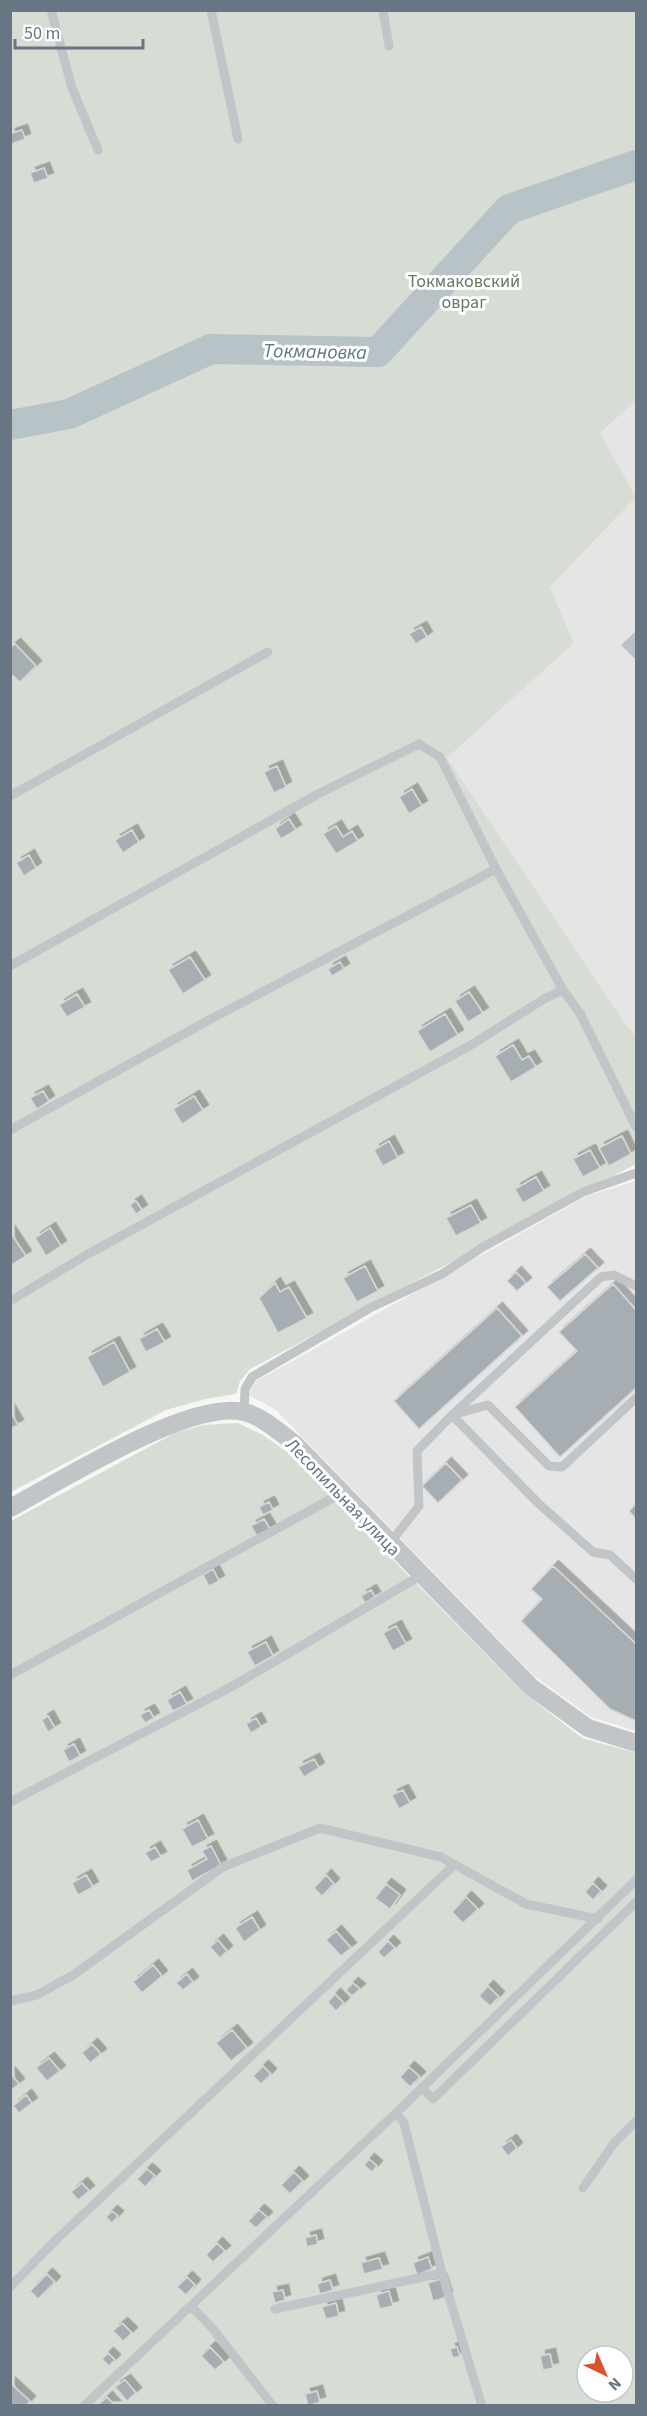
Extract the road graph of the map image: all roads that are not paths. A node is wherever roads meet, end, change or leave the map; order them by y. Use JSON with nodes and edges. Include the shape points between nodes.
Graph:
{"nodes":[{"id":1,"x":51,"y":10,"type":"edge"},
{"id":2,"x":211,"y":10,"type":"edge"},
{"id":3,"x":383,"y":10,"type":"edge"},
{"id":4,"x":389,"y":46,"type":"dead end"},
{"id":5,"x":238,"y":139,"type":"dead end"},
{"id":6,"x":98,"y":150,"type":"dead end"},
{"id":7,"x":268,"y":652,"type":"dead end"},
{"id":8,"x":10,"y":796,"type":"edge"},
{"id":9,"x":496,"y":869,"type":"junction"},
{"id":10,"x":10,"y":966,"type":"edge"},
{"id":11,"x":562,"y":990,"type":"junction"},
{"id":12,"x":636,"y":1127,"type":"edge"},
{"id":13,"x":10,"y":1130,"type":"edge"},
{"id":14,"x":636,"y":1173,"type":"edge"},
{"id":15,"x":636,"y":1286,"type":"edge"},
{"id":16,"x":10,"y":1301,"type":"edge"},
{"id":17,"x":636,"y":1398,"type":"edge"},
{"id":18,"x":244,"y":1412,"type":"junction"},
{"id":19,"x":452,"y":1415,"type":"junction"},
{"id":20,"x":342,"y":1493,"type":"junction"},
{"id":21,"x":10,"y":1508,"type":"edge"},
{"id":22,"x":389,"y":1544,"type":"junction"},
{"id":23,"x":420,"y":1576,"type":"junction"},
{"id":24,"x":636,"y":1579,"type":"edge"},
{"id":25,"x":10,"y":1675,"type":"edge"},
{"id":26,"x":636,"y":1743,"type":"edge"},
{"id":27,"x":10,"y":1802,"type":"edge"},
{"id":28,"x":454,"y":1865,"type":"junction"},
{"id":29,"x":636,"y":1880,"type":"edge"},
{"id":30,"x":636,"y":1902,"type":"edge"},
{"id":31,"x":598,"y":1919,"type":"junction"},
{"id":32,"x":10,"y":2001,"type":"edge"},
{"id":33,"x":422,"y":2088,"type":"junction"},
{"id":34,"x":396,"y":2113,"type":"junction"},
{"id":35,"x":636,"y":2121,"type":"edge"},
{"id":36,"x":583,"y":2188,"type":"dead end"},
{"id":37,"x":442,"y":2272,"type":"junction"},
{"id":38,"x":10,"y":2287,"type":"edge"},
{"id":39,"x":191,"y":2306,"type":"junction"},
{"id":40,"x":275,"y":2309,"type":"dead end"},
{"id":41,"x":84,"y":2406,"type":"edge"},
{"id":42,"x":273,"y":2406,"type":"edge"},
{"id":43,"x":482,"y":2406,"type":"edge"}],
"edges":[{"from":1,"to":6,"type":"lane","via":[[72,88]]},
{"from":2,"to":5,"type":"lane"},
{"from":3,"to":4,"type":"lane"},
{"from":7,"to":8,"type":"lane"},
{"from":9,"to":10,"type":"lane","via":[[440,757],[420,744],[318,794]]},
{"from":9,"to":11,"type":"lane"},
{"from":9,"to":13,"type":"lane"},
{"from":11,"to":12,"type":"lane","via":[[581,1015]]},
{"from":11,"to":16,"type":"lane","via":[[471,1045],[88,1254]]},
{"from":14,"to":18,"type":"lane","via":[[584,1192],[252,1377],[245,1389]]},
{"from":15,"to":19,"type":"lane","via":[[614,1275],[601,1277]]},
{"from":17,"to":19,"type":"lane","via":[[562,1467],[549,1466],[488,1405]]},
{"from":18,"to":20,"type":"street","name":"Лесопильная улица","via":[[294,1443]]},
{"from":18,"to":21,"type":"street","name":"Лесопильная улица","via":[[205,1412],[170,1424]]},
{"from":19,"to":22,"type":"lane","via":[[417,1451],[419,1506]]},
{"from":19,"to":24,"type":"lane","via":[[538,1503],[593,1552],[610,1555]]},
{"from":20,"to":22,"type":"street","name":"Лесопильная улица"},
{"from":20,"to":25,"type":"lane"},
{"from":22,"to":23,"type":"street","name":"Лесопильная улица"},
{"from":23,"to":26,"type":"street","name":"Лесопильная улица","via":[[531,1687],[588,1728]]},
{"from":23,"to":27,"type":"lane","via":[[231,1687]]},
{"from":28,"to":31,"type":"lane","via":[[526,1904]]},
{"from":28,"to":32,"type":"lane","via":[[441,1857],[320,1828],[223,1867],[74,1975],[37,1995]]},
{"from":28,"to":38,"type":"lane"},
{"from":29,"to":31,"type":"lane"},
{"from":30,"to":33,"type":"lane","via":[[433,2099]]},
{"from":31,"to":33,"type":"lane"},
{"from":33,"to":34,"type":"lane"},
{"from":34,"to":37,"type":"lane","via":[[404,2123]]},
{"from":34,"to":39,"type":"lane"},
{"from":35,"to":36,"type":"lane","via":[[614,2143]]},
{"from":37,"to":40,"type":"lane"},
{"from":37,"to":43,"type":"lane"},
{"from":39,"to":41,"type":"lane"},
{"from":39,"to":42,"type":"lane"}]}
